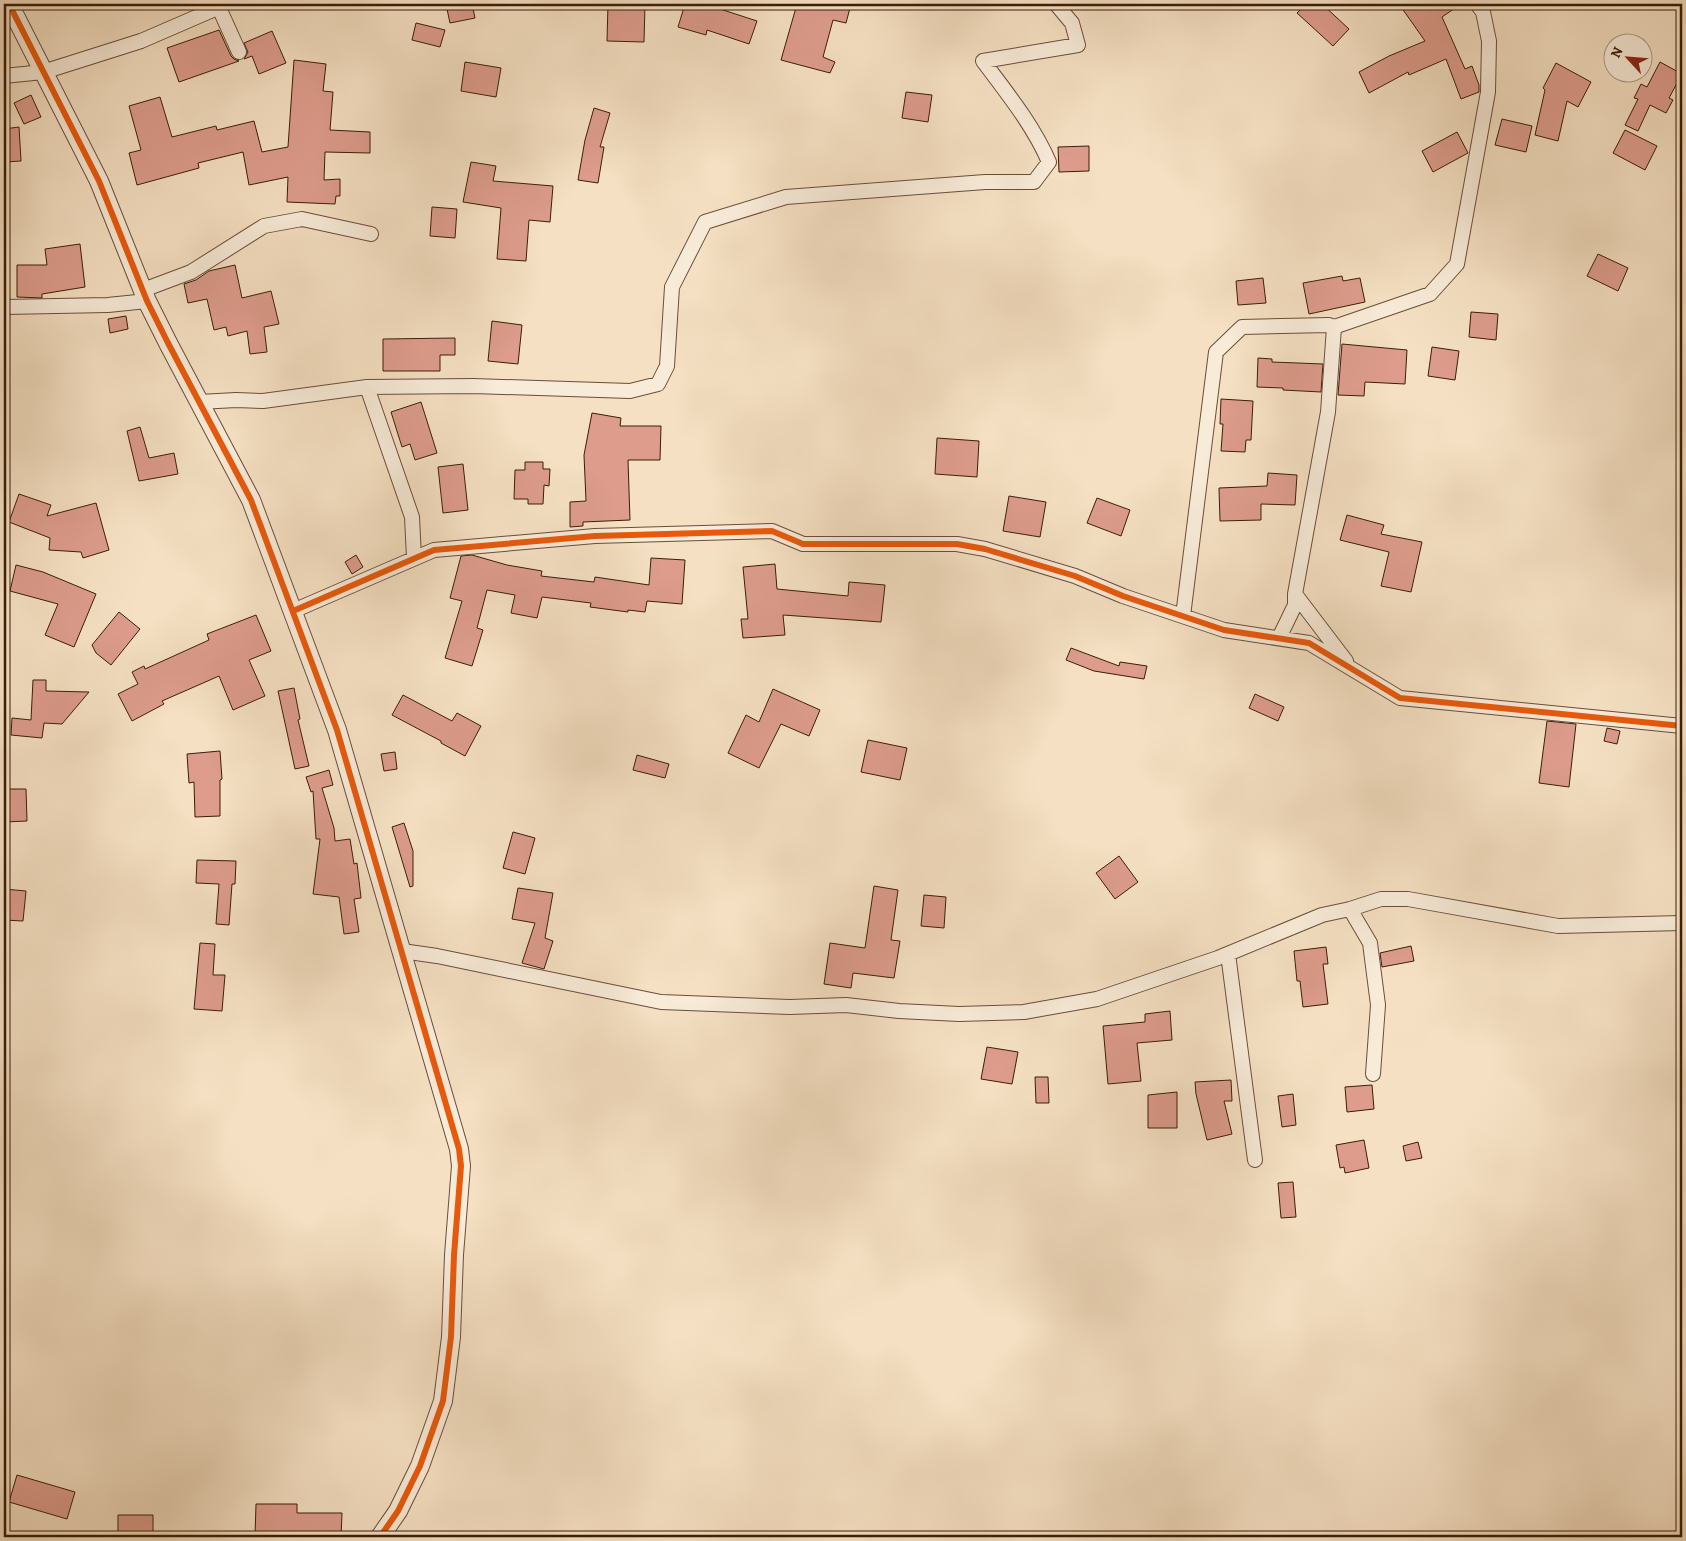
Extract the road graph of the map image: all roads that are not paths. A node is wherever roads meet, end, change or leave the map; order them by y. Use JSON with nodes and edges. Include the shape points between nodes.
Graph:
{"nodes":[{"id":1,"x":9,"y":4,"type":"edge"},
{"id":2,"x":1056,"y":4,"type":"edge"},
{"id":3,"x":1477,"y":4,"type":"edge"},
{"id":4,"x":239,"y":52,"type":"dead end"},
{"id":5,"x":43,"y":72,"type":"junction"},
{"id":6,"x":4,"y":76,"type":"edge"},
{"id":7,"x":371,"y":234,"type":"dead end"},
{"id":8,"x":145,"y":295,"type":"junction"},
{"id":9,"x":4,"y":307,"type":"edge"},
{"id":10,"x":1334,"y":327,"type":"junction"},
{"id":11,"x":368,"y":387,"type":"junction"},
{"id":12,"x":199,"y":402,"type":"junction"},
{"id":13,"x":414,"y":558,"type":"junction"},
{"id":14,"x":1295,"y":594,"type":"junction"},
{"id":15,"x":293,"y":611,"type":"junction"},
{"id":16,"x":1183,"y":616,"type":"junction"},
{"id":17,"x":1279,"y":638,"type":"junction"},
{"id":18,"x":1351,"y":668,"type":"junction"},
{"id":19,"x":1682,"y":726,"type":"edge"},
{"id":20,"x":1350,"y":909,"type":"junction"},
{"id":21,"x":1682,"y":923,"type":"edge"},
{"id":22,"x":402,"y":951,"type":"junction"},
{"id":23,"x":1228,"y":954,"type":"junction"},
{"id":24,"x":1373,"y":1074,"type":"dead end"},
{"id":25,"x":1255,"y":1160,"type":"dead end"},
{"id":26,"x":380,"y":1537,"type":"edge"}],
"edges":[{"from":1,"to":5,"type":"street"},
{"from":2,"to":11,"type":"street","via":[[1072,23],[1078,45],[982,61],[1043,148],[1049,162],[1034,182],[985,182],[786,197],[705,222],[672,287],[667,366],[658,384],[630,391],[473,386]]},
{"from":3,"to":10,"type":"street","via":[[1484,12],[1489,41],[1488,92],[1457,264],[1430,294]]},
{"from":4,"to":5,"type":"street","via":[[220,10],[215,9],[141,41]]},
{"from":5,"to":6,"type":"street"},
{"from":5,"to":8,"type":"street","via":[[99,181]]},
{"from":7,"to":8,"type":"street","via":[[302,219],[264,226],[191,272]]},
{"from":8,"to":9,"type":"street","via":[[108,305]]},
{"from":8,"to":12,"type":"street"},
{"from":10,"to":14,"type":"street","via":[[1328,412]]},
{"from":10,"to":16,"type":"street","via":[[1242,327],[1216,352]]},
{"from":11,"to":12,"type":"street","via":[[263,401]]},
{"from":11,"to":13,"type":"street","via":[[412,517]]},
{"from":12,"to":15,"type":"street","via":[[251,500]]},
{"from":13,"to":15,"type":"street"},
{"from":13,"to":16,"type":"street","via":[[434,550],[615,535],[772,532],[803,544],[957,544],[985,548],[1075,576]]},
{"from":14,"to":17,"type":"street","via":[[1296,605]]},
{"from":14,"to":18,"type":"street"},
{"from":15,"to":22,"type":"street","via":[[337,730]]},
{"from":16,"to":17,"type":"street","via":[[1224,630]]},
{"from":17,"to":18,"type":"street","via":[[1309,643]]},
{"from":18,"to":19,"type":"street","via":[[1400,698]]},
{"from":20,"to":21,"type":"street","via":[[1381,899],[1408,899],[1558,926]]},
{"from":20,"to":23,"type":"street","via":[[1322,915]]},
{"from":20,"to":24,"type":"street","via":[[1370,943],[1378,1005]]},
{"from":22,"to":23,"type":"street","via":[[661,1002],[790,1007],[846,1005],[959,1014],[1024,1012],[1097,999]]},
{"from":22,"to":26,"type":"street","via":[[459,1149],[461,1166],[452,1337],[443,1401],[420,1466],[398,1511]]},
{"from":23,"to":25,"type":"street"}]}
